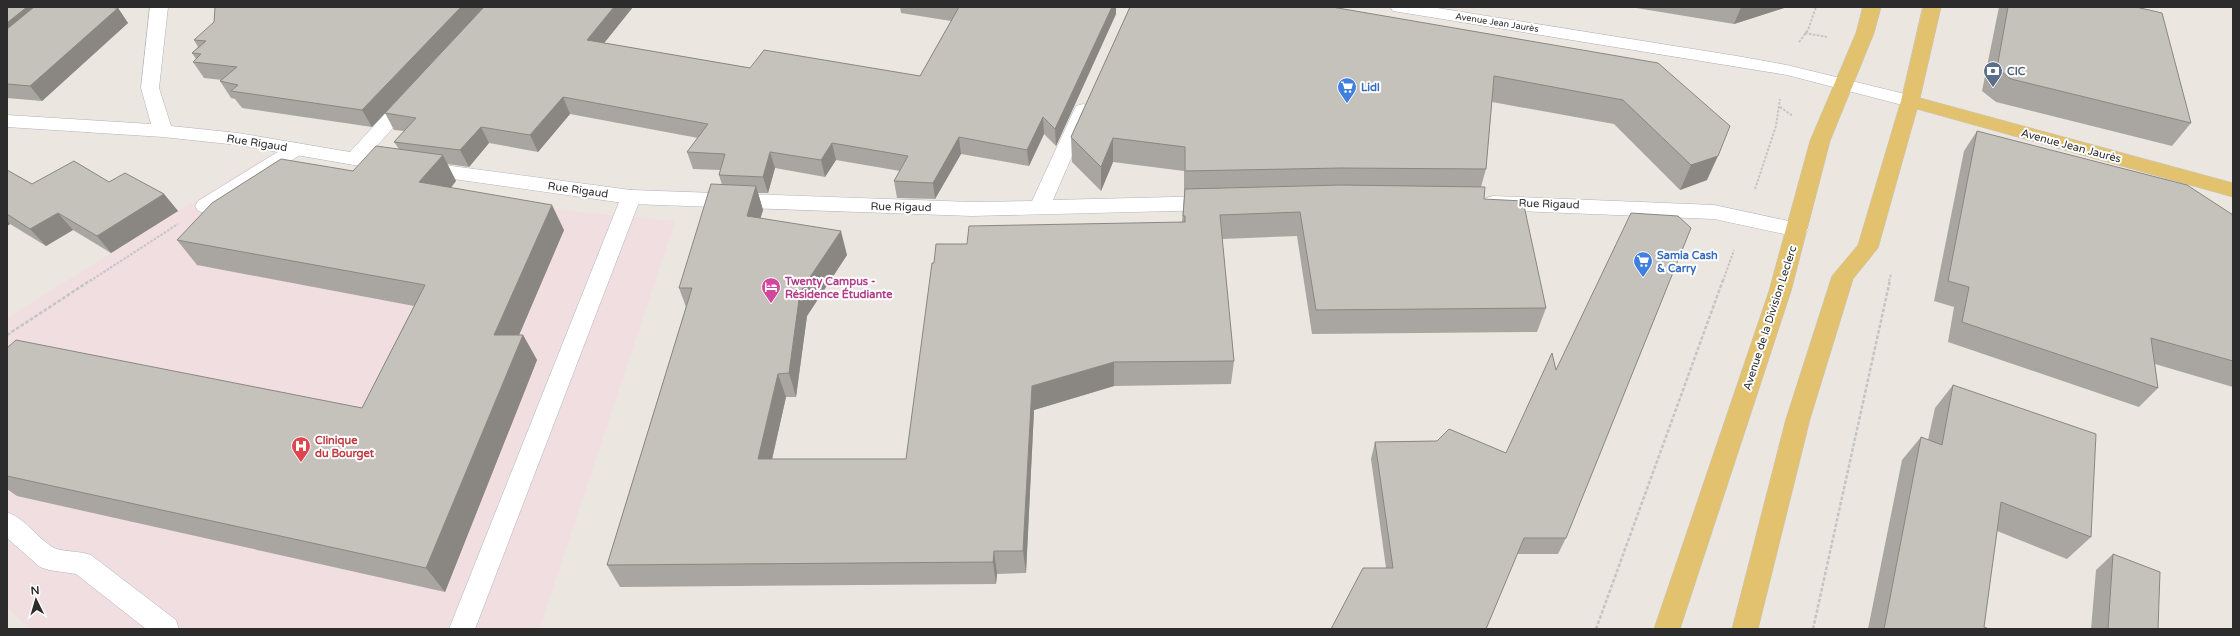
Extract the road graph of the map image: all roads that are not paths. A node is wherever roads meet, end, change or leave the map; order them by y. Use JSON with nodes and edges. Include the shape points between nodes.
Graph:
{"nodes":[{"id":1,"x":159,"y":7,"type":"edge"},
{"id":2,"x":1398,"y":7,"type":"edge"},
{"id":3,"x":1872,"y":7,"type":"edge"},
{"id":4,"x":1932,"y":7,"type":"edge"},
{"id":5,"x":1843,"y":84,"type":"junction"},
{"id":6,"x":422,"y":86,"type":"edge"},
{"id":7,"x":1092,"y":92,"type":"edge"},
{"id":8,"x":1910,"y":101,"type":"junction"},
{"id":9,"x":7,"y":121,"type":"edge"},
{"id":10,"x":163,"y":131,"type":"junction"},
{"id":11,"x":296,"y":149,"type":"junction"},
{"id":12,"x":354,"y":159,"type":"junction"},
{"id":13,"x":2233,"y":190,"type":"edge"},
{"id":14,"x":631,"y":197,"type":"junction"},
{"id":15,"x":1472,"y":202,"type":"edge"},
{"id":16,"x":1228,"y":203,"type":"edge"},
{"id":17,"x":205,"y":206,"type":"road end"},
{"id":18,"x":1040,"y":206,"type":"junction"},
{"id":19,"x":1798,"y":230,"type":"junction"},
{"id":20,"x":7,"y":523,"type":"edge"},
{"id":21,"x":166,"y":629,"type":"edge"},
{"id":22,"x":462,"y":629,"type":"edge"},
{"id":23,"x":1667,"y":629,"type":"edge"},
{"id":24,"x":1744,"y":629,"type":"edge"}],
"edges":[{"from":1,"to":10,"type":"street","via":[[150,88]]},
{"from":2,"to":5,"type":"street","name":"Avenue Jean Jaurès","via":[[1737,61]]},
{"from":3,"to":5,"type":"main road","name":"Avenue de la Division Leclerc","via":[[1865,33]]},
{"from":4,"to":8,"type":"main road"},
{"from":5,"to":8,"type":"street","name":"Avenue Jean Jaurès"},
{"from":5,"to":19,"type":"main road","name":"Avenue de la Division Leclerc","via":[[1820,141]]},
{"from":6,"to":12,"type":"street"},
{"from":7,"to":18,"type":"street"},
{"from":8,"to":13,"type":"main road","name":"Avenue Jean Jaurès"},
{"from":8,"to":24,"type":"main road","via":[[1868,248],[1843,276],[1802,404]]},
{"from":9,"to":10,"type":"street","name":"Rue Rigaud"},
{"from":10,"to":11,"type":"street","name":"Rue Rigaud","via":[[238,139]]},
{"from":11,"to":12,"type":"street","name":"Rue Rigaud"},
{"from":11,"to":17,"type":"street"},
{"from":12,"to":14,"type":"street","name":"Rue Rigaud"},
{"from":14,"to":18,"type":"street","name":"Rue Rigaud","via":[[948,208]]},
{"from":14,"to":22,"type":"street"},
{"from":15,"to":19,"type":"street","name":"Rue Rigaud","via":[[1714,212]]},
{"from":16,"to":18,"type":"street","name":"Rue Rigaud"},
{"from":19,"to":23,"type":"main road","name":"Avenue de la Division Leclerc"},
{"from":20,"to":21,"type":"street","via":[[49,559],[82,563]]}]}
